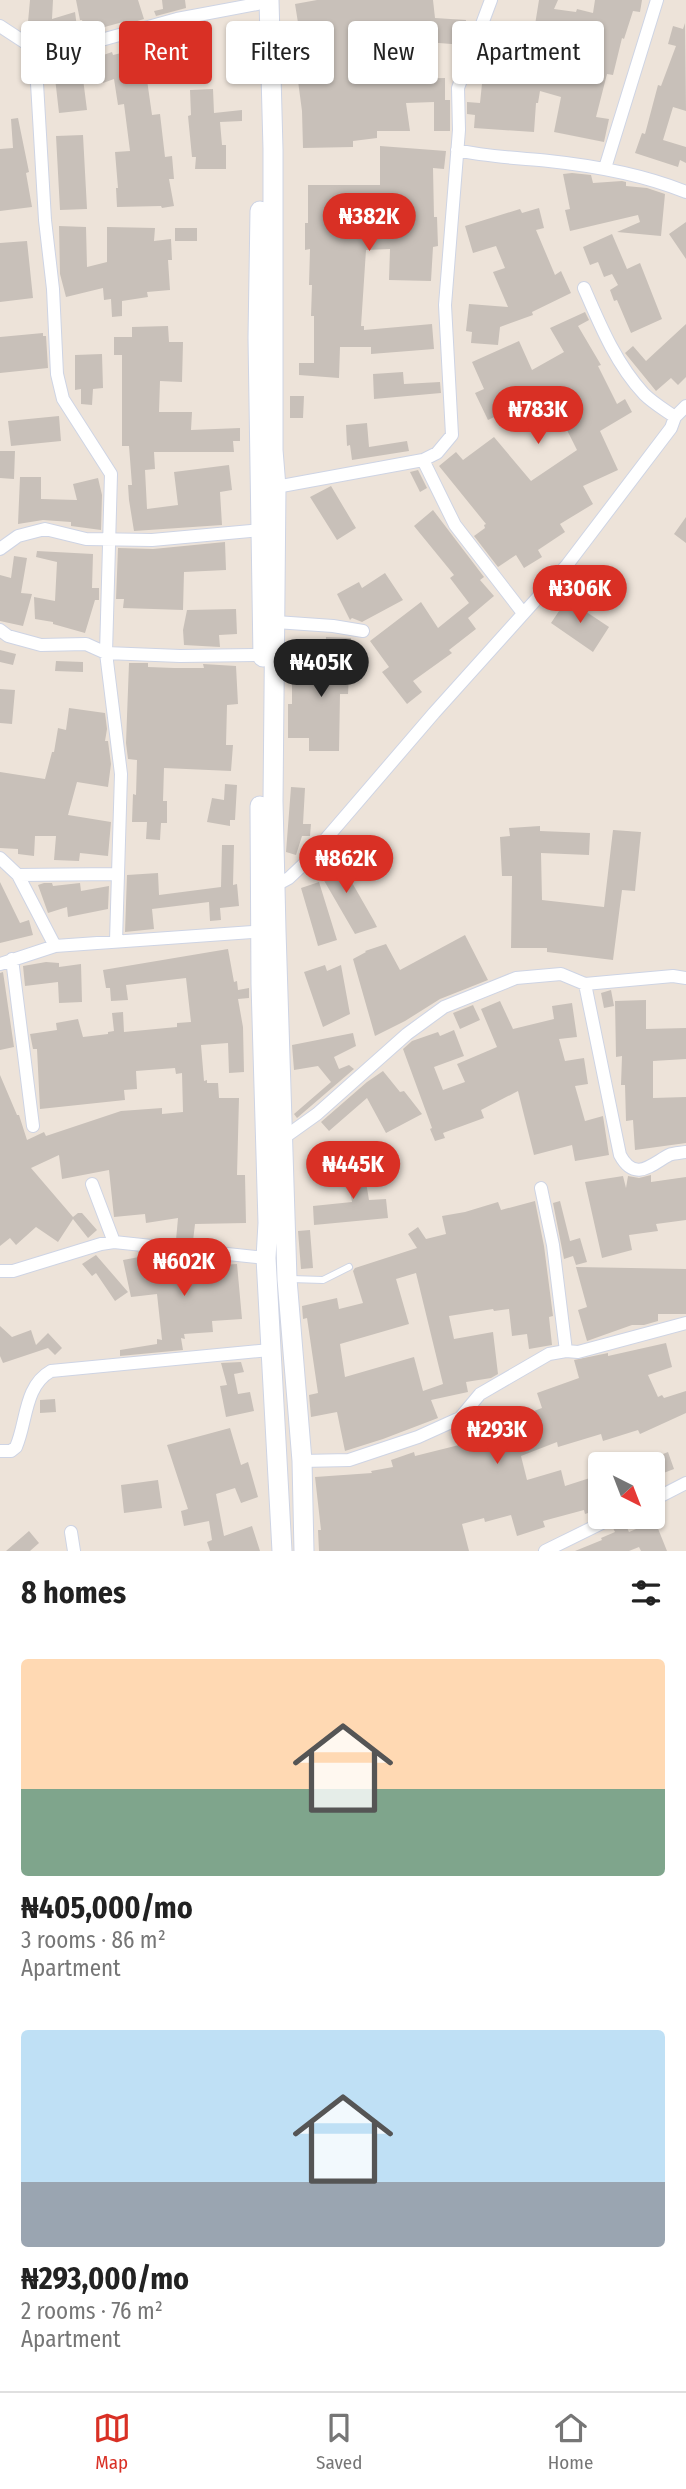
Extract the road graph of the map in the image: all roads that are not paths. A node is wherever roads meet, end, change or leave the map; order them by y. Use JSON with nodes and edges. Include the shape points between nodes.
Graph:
{"nodes":[{"id":1,"x":491,"y":0,"type":"edge"},
{"id":2,"x":657,"y":0,"type":"edge"},
{"id":3,"x":261,"y":1,"type":"edge"},
{"id":4,"x":0,"y":26,"type":"edge"},
{"id":5,"x":105,"y":39,"type":"edge"},
{"id":6,"x":21,"y":40,"type":"edge"},
{"id":7,"x":37,"y":84,"type":"edge"},
{"id":8,"x":457,"y":150,"type":"junction"},
{"id":9,"x":605,"y":168,"type":"junction"},
{"id":10,"x":686,"y":192,"type":"edge"},
{"id":11,"x":584,"y":288,"type":"dead end"},
{"id":12,"x":686,"y":406,"type":"edge"},
{"id":13,"x":675,"y":418,"type":"junction"},
{"id":14,"x":424,"y":460,"type":"junction"},
{"id":15,"x":276,"y":487,"type":"junction"},
{"id":16,"x":261,"y":530,"type":"junction"},
{"id":17,"x":108,"y":538,"type":"junction"},
{"id":18,"x":0,"y":549,"type":"edge"},
{"id":19,"x":523,"y":612,"type":"junction"},
{"id":20,"x":276,"y":622,"type":"junction"},
{"id":21,"x":0,"y":630,"type":"edge"},
{"id":22,"x":363,"y":631,"type":"dead end"},
{"id":23,"x":106,"y":653,"type":"junction"},
{"id":24,"x":263,"y":655,"type":"junction"},
{"id":25,"x":0,"y":858,"type":"edge"},
{"id":26,"x":116,"y":874,"type":"junction"},
{"id":27,"x":18,"y":875,"type":"junction"},
{"id":28,"x":276,"y":885,"type":"junction"},
{"id":29,"x":268,"y":931,"type":"junction"},
{"id":30,"x":116,"y":942,"type":"junction"},
{"id":31,"x":55,"y":946,"type":"junction"},
{"id":32,"x":6,"y":962,"type":"edge"},
{"id":33,"x":686,"y":978,"type":"edge"},
{"id":34,"x":585,"y":984,"type":"junction"},
{"id":35,"x":33,"y":1126,"type":"dead end"},
{"id":36,"x":282,"y":1139,"type":"junction"},
{"id":37,"x":686,"y":1152,"type":"edge"},
{"id":38,"x":92,"y":1184,"type":"dead end"},
{"id":39,"x":541,"y":1188,"type":"dead end"},
{"id":40,"x":114,"y":1242,"type":"junction"},
{"id":41,"x":266,"y":1258,"type":"junction"},
{"id":42,"x":349,"y":1267,"type":"dead end"},
{"id":43,"x":0,"y":1271,"type":"edge"},
{"id":44,"x":287,"y":1279,"type":"junction"},
{"id":45,"x":686,"y":1323,"type":"edge"},
{"id":46,"x":270,"y":1350,"type":"junction"},
{"id":47,"x":566,"y":1350,"type":"junction"},
{"id":48,"x":0,"y":1451,"type":"edge"},
{"id":49,"x":302,"y":1461,"type":"junction"},
{"id":50,"x":686,"y":1483,"type":"edge"},
{"id":51,"x":665,"y":1494,"type":"edge"},
{"id":52,"x":588,"y":1530,"type":"edge"},
{"id":53,"x":71,"y":1532,"type":"dead end"},
{"id":54,"x":74,"y":1551,"type":"edge"},
{"id":55,"x":282,"y":1551,"type":"edge"},
{"id":56,"x":304,"y":1551,"type":"edge"},
{"id":57,"x":545,"y":1551,"type":"edge"}],
"edges":[{"from":1,"to":8,"type":"street","via":[[458,88]]},
{"from":2,"to":9,"type":"street"},
{"from":3,"to":5,"type":"street"},
{"from":3,"to":15,"type":"main road","via":[[273,149]]},
{"from":3,"to":16,"type":"main road"},
{"from":4,"to":6,"type":"street"},
{"from":7,"to":17,"type":"street","via":[[57,374],[63,399],[111,474]]},
{"from":8,"to":9,"type":"street"},
{"from":8,"to":14,"type":"street","via":[[445,305],[452,435]]},
{"from":9,"to":10,"type":"street"},
{"from":11,"to":13,"type":"street","via":[[621,363],[645,395]]},
{"from":12,"to":13,"type":"street"},
{"from":13,"to":19,"type":"street","via":[[567,565]]},
{"from":14,"to":15,"type":"street"},
{"from":14,"to":19,"type":"street","via":[[455,525]]},
{"from":15,"to":20,"type":"main road"},
{"from":16,"to":17,"type":"street","via":[[152,540]]},
{"from":16,"to":24,"type":"main road"},
{"from":17,"to":18,"type":"street","via":[[86,539],[45,529],[19,536]]},
{"from":17,"to":23,"type":"street"},
{"from":19,"to":28,"type":"street","via":[[306,862]]},
{"from":20,"to":22,"type":"street"},
{"from":20,"to":28,"type":"main road"},
{"from":21,"to":23,"type":"street","via":[[40,645],[86,644]]},
{"from":23,"to":24,"type":"street"},
{"from":23,"to":26,"type":"street","via":[[121,774]]},
{"from":24,"to":29,"type":"main road"},
{"from":25,"to":27,"type":"street"},
{"from":26,"to":27,"type":"street"},
{"from":26,"to":30,"type":"street"},
{"from":27,"to":31,"type":"street"},
{"from":28,"to":29,"type":"main road"},
{"from":29,"to":30,"type":"street"},
{"from":29,"to":36,"type":"main road"},
{"from":29,"to":41,"type":"main road"},
{"from":30,"to":31,"type":"street"},
{"from":31,"to":32,"type":"street"},
{"from":32,"to":35,"type":"street"},
{"from":33,"to":34,"type":"street"},
{"from":34,"to":36,"type":"street","via":[[561,974],[516,978],[444,1007]]},
{"from":34,"to":37,"type":"street","via":[[624,1163],[637,1169],[652,1168],[670,1154]]},
{"from":36,"to":44,"type":"main road"},
{"from":38,"to":40,"type":"street"},
{"from":39,"to":47,"type":"street"},
{"from":40,"to":41,"type":"street"},
{"from":40,"to":43,"type":"street"},
{"from":41,"to":46,"type":"main road"},
{"from":42,"to":44,"type":"lane","via":[[323,1280]]},
{"from":44,"to":49,"type":"main road"},
{"from":45,"to":47,"type":"street","via":[[578,1352]]},
{"from":46,"to":48,"type":"street","via":[[51,1371],[35,1385],[16,1447]]},
{"from":46,"to":55,"type":"main road"},
{"from":47,"to":49,"type":"street","via":[[549,1353],[480,1394],[460,1418],[418,1437],[349,1460]]},
{"from":49,"to":56,"type":"main road"},
{"from":50,"to":51,"type":"street"},
{"from":52,"to":57,"type":"street"},
{"from":53,"to":54,"type":"street"}]}
